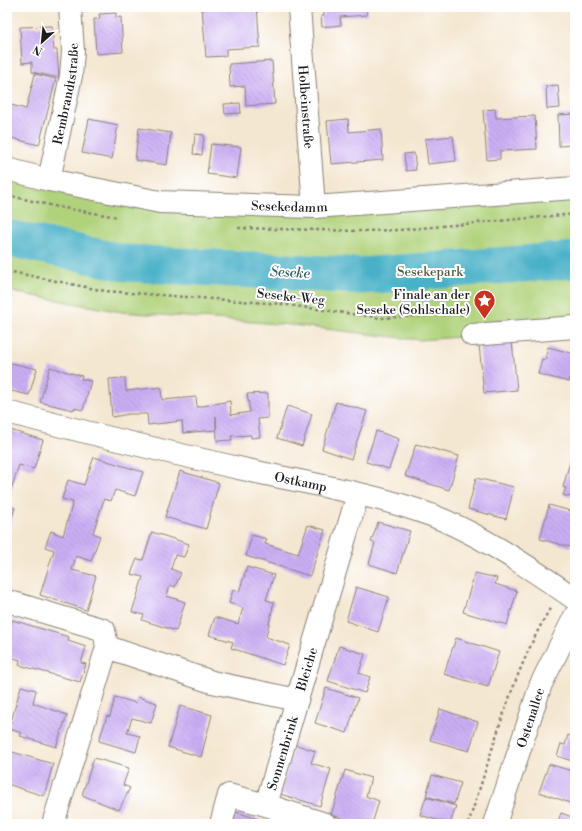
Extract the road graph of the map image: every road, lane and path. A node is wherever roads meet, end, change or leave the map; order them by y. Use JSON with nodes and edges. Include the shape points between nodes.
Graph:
{"nodes":[{"id":1,"x":70,"y":7,"type":"edge"},
{"id":2,"x":299,"y":7,"type":"edge"},
{"id":3,"x":7,"y":169,"type":"edge"},
{"id":4,"x":49,"y":180,"type":"junction"},
{"id":5,"x":575,"y":188,"type":"edge"},
{"id":6,"x":314,"y":206,"type":"junction"},
{"id":7,"x":7,"y":271,"type":"edge"},
{"id":8,"x":469,"y":314,"type":"dead end"},
{"id":9,"x":575,"y":327,"type":"edge"},
{"id":10,"x":472,"y":336,"type":"dead end"},
{"id":11,"x":7,"y":412,"type":"edge"},
{"id":12,"x":358,"y":494,"type":"junction"},
{"id":13,"x":575,"y":599,"type":"edge"},
{"id":14,"x":7,"y":600,"type":"edge"},
{"id":15,"x":575,"y":616,"type":"edge"},
{"id":16,"x":108,"y":646,"type":"junction"},
{"id":17,"x":298,"y":700,"type":"junction"},
{"id":18,"x":266,"y":806,"type":"junction"},
{"id":19,"x":54,"y":824,"type":"edge"},
{"id":20,"x":221,"y":824,"type":"edge"},
{"id":21,"x":325,"y":824,"type":"edge"},
{"id":22,"x":495,"y":824,"type":"edge"}],
"edges":[{"from":1,"to":4,"type":"street","name":"Rembrandtstraße","via":[[73,51],[71,76]]},
{"from":2,"to":6,"type":"street","name":"Holbeinstraße"},
{"from":3,"to":4,"type":"street","name":"Sesekedamm"},
{"from":4,"to":6,"type":"street","name":"Sesekedamm","via":[[160,202]]},
{"from":5,"to":6,"type":"street","name":"Sesekedamm"},
{"from":7,"to":8,"type":"path","name":"Seseke-Weg","via":[[105,291],[281,304],[381,318]]},
{"from":9,"to":10,"type":"street"},
{"from":11,"to":12,"type":"street","name":"Ostkamp","via":[[146,448]]},
{"from":12,"to":13,"type":"street","name":"Ostkamp","via":[[405,506],[454,525],[516,559]]},
{"from":12,"to":17,"type":"street","name":"Bleiche"},
{"from":14,"to":16,"type":"street","via":[[104,630]]},
{"from":15,"to":22,"type":"street","name":"Ostenallee","via":[[541,684]]},
{"from":16,"to":17,"type":"street","name":"Bleiche","via":[[212,682]]},
{"from":16,"to":19,"type":"street"},
{"from":17,"to":18,"type":"street","name":"Sonnenbrink"},
{"from":18,"to":20,"type":"street","name":"Sonnenbrink","via":[[229,795]]},
{"from":18,"to":21,"type":"street","name":"Sonnenbrink"}]}
